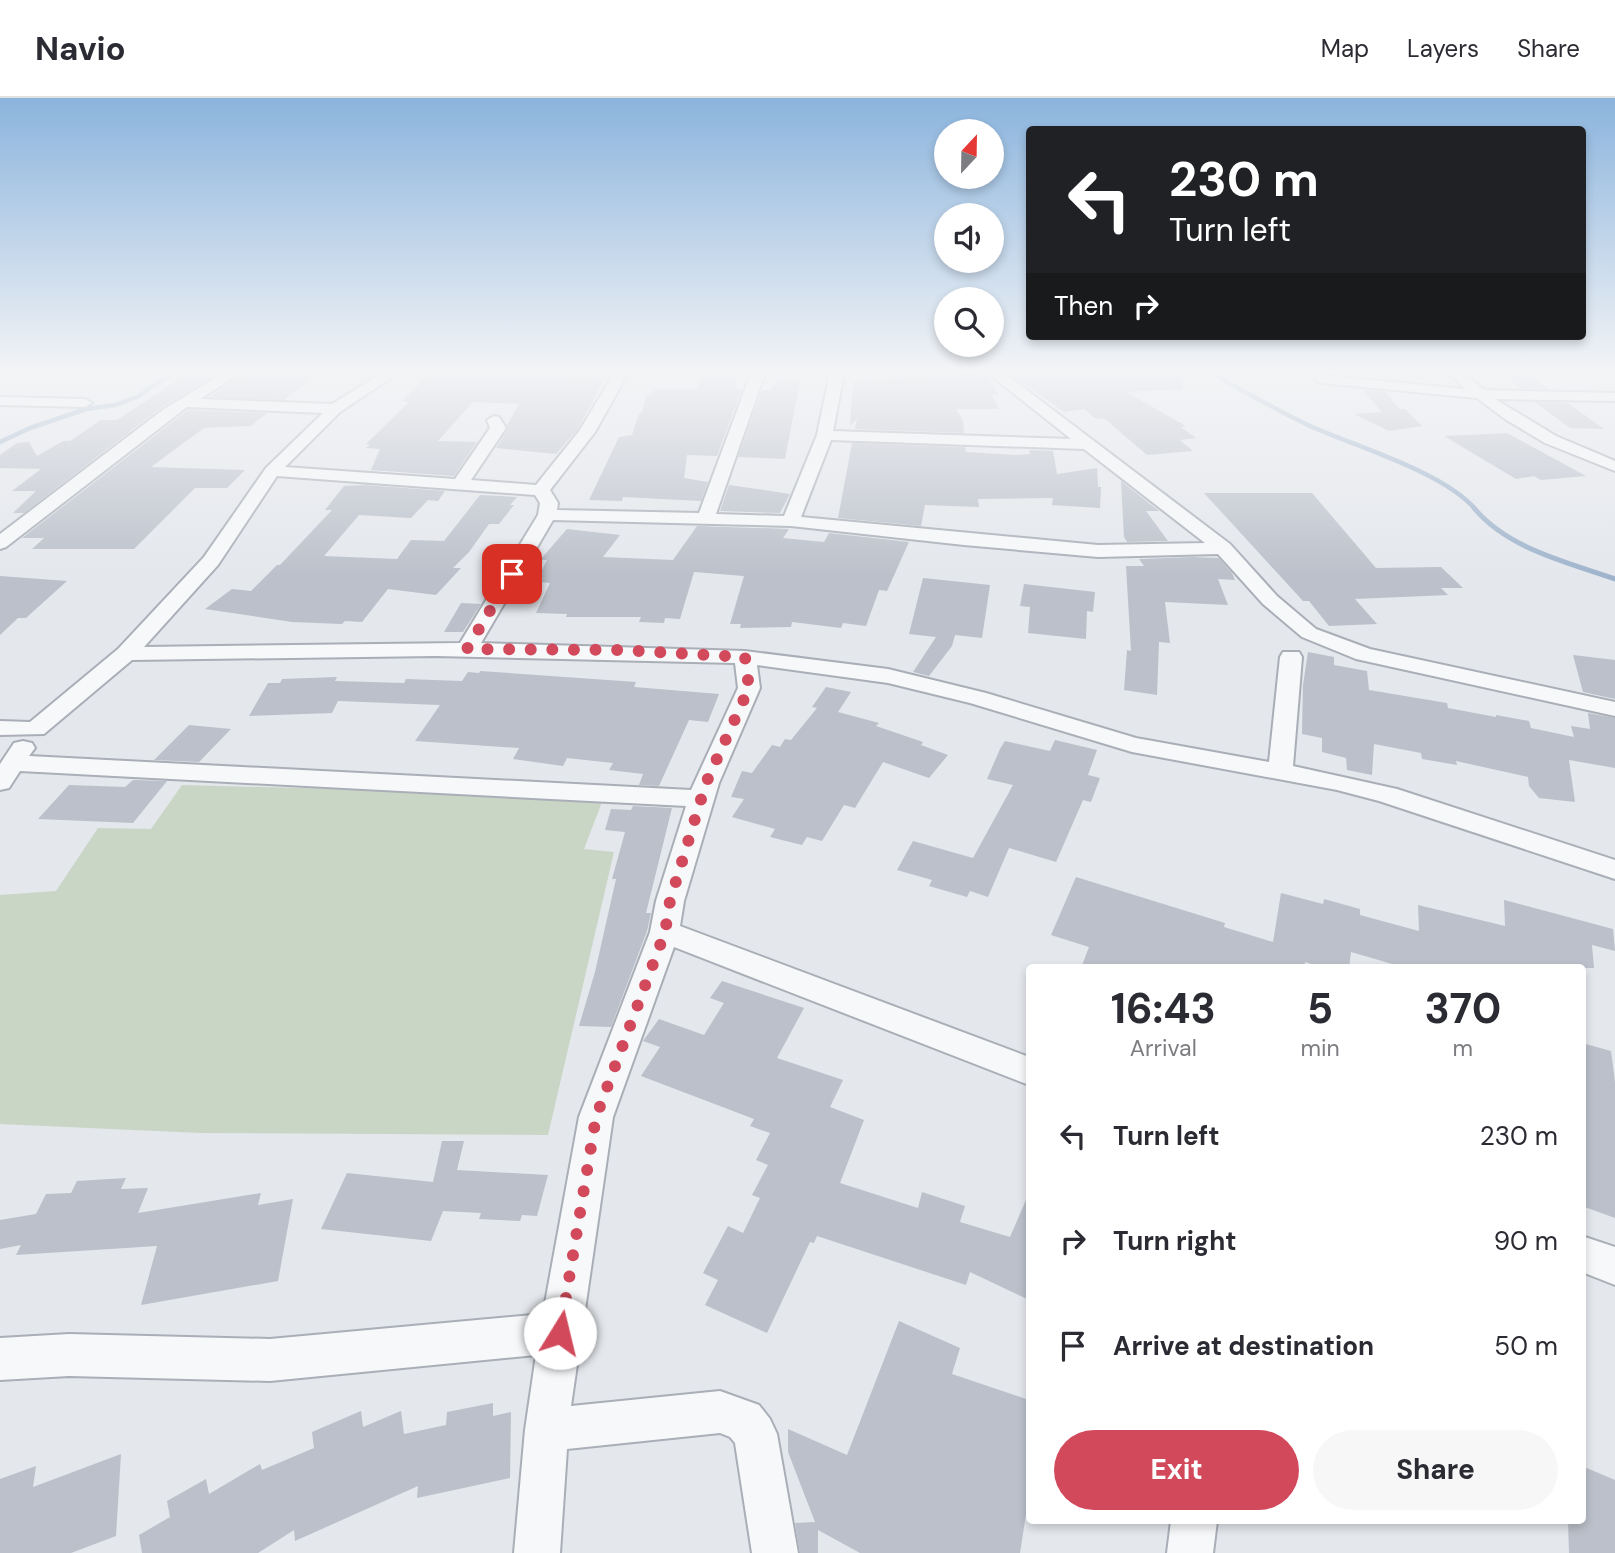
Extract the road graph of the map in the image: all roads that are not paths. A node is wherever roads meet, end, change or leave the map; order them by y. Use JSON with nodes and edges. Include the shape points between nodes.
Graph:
{"nodes":[{"id":1,"x":135,"y":441,"type":"edge"},
{"id":2,"x":303,"y":441,"type":"edge"},
{"id":3,"x":489,"y":441,"type":"edge"},
{"id":4,"x":580,"y":441,"type":"edge"},
{"id":5,"x":734,"y":441,"type":"edge"},
{"id":6,"x":823,"y":441,"type":"edge"},
{"id":7,"x":997,"y":441,"type":"edge"},
{"id":8,"x":1084,"y":441,"type":"edge"},
{"id":9,"x":1555,"y":441,"type":"edge"},
{"id":10,"x":1088,"y":444,"type":"junction"},
{"id":11,"x":1615,"y":466,"type":"edge"},
{"id":12,"x":272,"y":471,"type":"junction"},
{"id":13,"x":459,"y":485,"type":"junction"},
{"id":14,"x":541,"y":490,"type":"junction"},
{"id":15,"x":547,"y":515,"type":"junction"},
{"id":16,"x":706,"y":518,"type":"junction"},
{"id":17,"x":791,"y":521,"type":"junction"},
{"id":18,"x":0,"y":543,"type":"edge"},
{"id":19,"x":1223,"y":548,"type":"junction"},
{"id":20,"x":467,"y":649,"type":"junction"},
{"id":21,"x":126,"y":654,"type":"junction"},
{"id":22,"x":745,"y":657,"type":"junction"},
{"id":23,"x":1291,"y":657,"type":"dead end"},
{"id":24,"x":1615,"y":709,"type":"edge"},
{"id":25,"x":0,"y":728,"type":"edge"},
{"id":26,"x":36,"y":729,"type":"junction"},
{"id":27,"x":1280,"y":770,"type":"junction"},
{"id":28,"x":7,"y":773,"type":"edge"},
{"id":29,"x":702,"y":799,"type":"junction"},
{"id":30,"x":1615,"y":870,"type":"edge"},
{"id":31,"x":665,"y":932,"type":"junction"},
{"id":32,"x":1026,"y":1070,"type":"edge"},
{"id":33,"x":1586,"y":1255,"type":"edge"},
{"id":34,"x":1615,"y":1266,"type":"edge"},
{"id":35,"x":560,"y":1333,"type":"junction"},
{"id":36,"x":0,"y":1359,"type":"edge"},
{"id":37,"x":547,"y":1430,"type":"junction"},
{"id":38,"x":1194,"y":1524,"type":"edge"},
{"id":39,"x":537,"y":1553,"type":"edge"},
{"id":40,"x":775,"y":1553,"type":"edge"},
{"id":41,"x":1190,"y":1553,"type":"edge"}],
"edges":[{"from":1,"to":18,"type":"street"},
{"from":2,"to":12,"type":"street"},
{"from":3,"to":13,"type":"street"},
{"from":4,"to":14,"type":"street"},
{"from":5,"to":16,"type":"street"},
{"from":6,"to":17,"type":"street"},
{"from":7,"to":10,"type":"street"},
{"from":8,"to":10,"type":"street"},
{"from":9,"to":11,"type":"street"},
{"from":10,"to":19,"type":"street"},
{"from":12,"to":13,"type":"street"},
{"from":12,"to":21,"type":"street","via":[[211,561]]},
{"from":13,"to":14,"type":"street"},
{"from":14,"to":15,"type":"street","via":[[549,503]]},
{"from":15,"to":16,"type":"street"},
{"from":15,"to":20,"type":"street"},
{"from":16,"to":17,"type":"street"},
{"from":17,"to":19,"type":"street","via":[[1072,550]]},
{"from":19,"to":24,"type":"street","via":[[1292,620],[1330,643]]},
{"from":20,"to":21,"type":"street"},
{"from":20,"to":22,"type":"street"},
{"from":21,"to":26,"type":"street"},
{"from":22,"to":27,"type":"street","via":[[909,681],[1132,745]]},
{"from":22,"to":29,"type":"street","via":[[749,688]]},
{"from":23,"to":27,"type":"street"},
{"from":25,"to":26,"type":"street"},
{"from":26,"to":28,"type":"street"},
{"from":27,"to":30,"type":"street","via":[[1388,795]]},
{"from":28,"to":29,"type":"street","via":[[441,784]]},
{"from":29,"to":31,"type":"street"},
{"from":31,"to":32,"type":"street"},
{"from":31,"to":35,"type":"street","via":[[596,1117]]},
{"from":33,"to":34,"type":"street"},
{"from":35,"to":36,"type":"street","via":[[270,1360],[69,1355]]},
{"from":35,"to":37,"type":"street"},
{"from":37,"to":39,"type":"street"},
{"from":37,"to":40,"type":"street","via":[[720,1412],[744,1420],[755,1434]]},
{"from":38,"to":41,"type":"street"}]}
